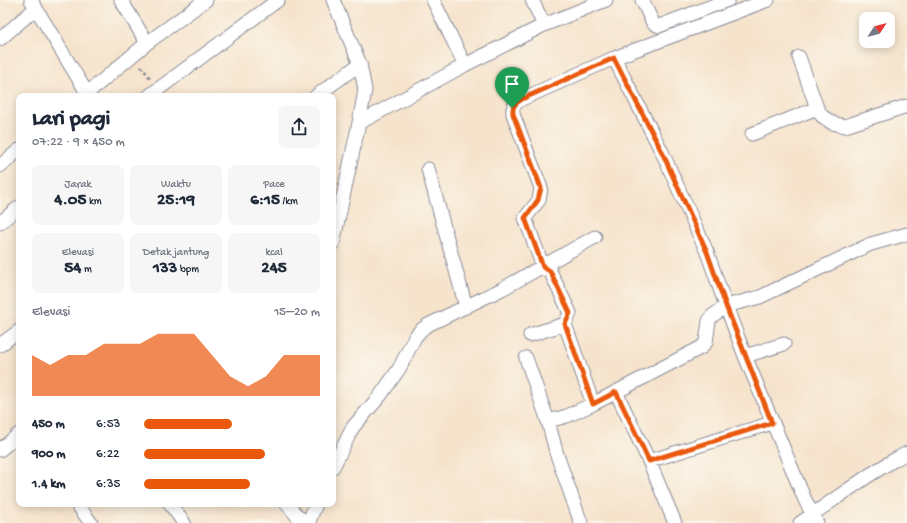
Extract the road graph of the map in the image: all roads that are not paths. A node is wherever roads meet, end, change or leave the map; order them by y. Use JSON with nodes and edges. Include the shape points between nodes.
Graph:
{"nodes":[{"id":1,"x":121,"y":0,"type":"edge"},
{"id":2,"x":206,"y":0,"type":"edge"},
{"id":3,"x":278,"y":0,"type":"edge"},
{"id":4,"x":334,"y":0,"type":"edge"},
{"id":5,"x":432,"y":0,"type":"edge"},
{"id":6,"x":532,"y":0,"type":"edge"},
{"id":7,"x":606,"y":0,"type":"edge"},
{"id":8,"x":642,"y":0,"type":"edge"},
{"id":9,"x":728,"y":0,"type":"edge"},
{"id":10,"x":761,"y":1,"type":"edge"},
{"id":11,"x":34,"y":4,"type":"edge"},
{"id":12,"x":544,"y":25,"type":"junction"},
{"id":13,"x":0,"y":39,"type":"edge"},
{"id":14,"x":147,"y":42,"type":"junction"},
{"id":15,"x":799,"y":56,"type":"dead end"},
{"id":16,"x":614,"y":58,"type":"junction"},
{"id":17,"x":360,"y":64,"type":"junction"},
{"id":18,"x":465,"y":65,"type":"junction"},
{"id":19,"x":153,"y":92,"type":"edge"},
{"id":20,"x":85,"y":93,"type":"edge"},
{"id":21,"x":87,"y":93,"type":"edge"},
{"id":22,"x":320,"y":93,"type":"edge"},
{"id":23,"x":907,"y":106,"type":"edge"},
{"id":24,"x":818,"y":108,"type":"junction"},
{"id":25,"x":359,"y":123,"type":"junction"},
{"id":26,"x":752,"y":134,"type":"dead end"},
{"id":27,"x":16,"y":153,"type":"edge"},
{"id":28,"x":0,"y":166,"type":"edge"},
{"id":29,"x":428,"y":169,"type":"dead end"},
{"id":30,"x":16,"y":215,"type":"edge"},
{"id":31,"x":0,"y":223,"type":"edge"},
{"id":32,"x":336,"y":229,"type":"edge"},
{"id":33,"x":907,"y":234,"type":"edge"},
{"id":34,"x":595,"y":237,"type":"dead end"},
{"id":35,"x":543,"y":267,"type":"junction"},
{"id":36,"x":726,"y":306,"type":"junction"},
{"id":37,"x":466,"y":307,"type":"junction"},
{"id":38,"x":565,"y":324,"type":"junction"},
{"id":39,"x":16,"y":333,"type":"edge"},
{"id":40,"x":530,"y":335,"type":"dead end"},
{"id":41,"x":784,"y":344,"type":"dead end"},
{"id":42,"x":0,"y":345,"type":"edge"},
{"id":43,"x":745,"y":356,"type":"junction"},
{"id":44,"x":526,"y":358,"type":"dead end"},
{"id":45,"x":616,"y":392,"type":"junction"},
{"id":46,"x":593,"y":404,"type":"junction"},
{"id":47,"x":548,"y":421,"type":"junction"},
{"id":48,"x":772,"y":423,"type":"junction"},
{"id":49,"x":16,"y":437,"type":"edge"},
{"id":50,"x":0,"y":450,"type":"edge"},
{"id":51,"x":907,"y":453,"type":"edge"},
{"id":52,"x":336,"y":461,"type":"edge"},
{"id":53,"x":649,"y":461,"type":"junction"},
{"id":54,"x":79,"y":507,"type":"edge"},
{"id":55,"x":172,"y":507,"type":"edge"},
{"id":56,"x":290,"y":507,"type":"edge"},
{"id":57,"x":315,"y":507,"type":"edge"},
{"id":58,"x":814,"y":519,"type":"edge"},
{"id":59,"x":308,"y":522,"type":"edge"},
{"id":60,"x":91,"y":523,"type":"edge"},
{"id":61,"x":184,"y":523,"type":"edge"},
{"id":62,"x":581,"y":523,"type":"edge"},
{"id":63,"x":675,"y":523,"type":"edge"},
{"id":64,"x":800,"y":523,"type":"edge"}],
"edges":[{"from":1,"to":14,"type":"street"},
{"from":2,"to":14,"type":"street"},
{"from":3,"to":19,"type":"street"},
{"from":4,"to":17,"type":"street"},
{"from":5,"to":18,"type":"street"},
{"from":6,"to":12,"type":"street"},
{"from":7,"to":12,"type":"street"},
{"from":8,"to":9,"type":"street","via":[[653,23],[659,26]]},
{"from":10,"to":16,"type":"street"},
{"from":11,"to":13,"type":"street"},
{"from":11,"to":20,"type":"street"},
{"from":12,"to":18,"type":"street"},
{"from":14,"to":21,"type":"street"},
{"from":15,"to":24,"type":"street"},
{"from":16,"to":35,"type":"street","via":[[522,99],[512,108],[541,188],[538,200],[525,218]]},
{"from":16,"to":36,"type":"street","via":[[662,152],[698,231]]},
{"from":17,"to":22,"type":"street"},
{"from":17,"to":25,"type":"street","via":[[364,90]]},
{"from":18,"to":25,"type":"street"},
{"from":23,"to":24,"type":"street","via":[[845,126],[832,123],[822,116]]},
{"from":24,"to":26,"type":"street"},
{"from":25,"to":32,"type":"street"},
{"from":27,"to":28,"type":"street"},
{"from":29,"to":37,"type":"street"},
{"from":30,"to":31,"type":"street"},
{"from":33,"to":36,"type":"street","via":[[871,244],[760,297]]},
{"from":34,"to":35,"type":"street"},
{"from":35,"to":37,"type":"street"},
{"from":35,"to":38,"type":"street","via":[[550,271],[570,313]]},
{"from":36,"to":43,"type":"street"},
{"from":36,"to":45,"type":"street","via":[[710,317],[706,342],[702,347]]},
{"from":37,"to":52,"type":"street","via":[[428,325],[415,337],[399,369],[354,426]]},
{"from":38,"to":40,"type":"street"},
{"from":38,"to":46,"type":"street"},
{"from":39,"to":42,"type":"street"},
{"from":41,"to":43,"type":"street"},
{"from":43,"to":48,"type":"street"},
{"from":44,"to":47,"type":"street"},
{"from":45,"to":46,"type":"street"},
{"from":45,"to":53,"type":"street"},
{"from":46,"to":47,"type":"street","via":[[568,416]]},
{"from":47,"to":62,"type":"street"},
{"from":48,"to":53,"type":"street"},
{"from":48,"to":58,"type":"street"},
{"from":49,"to":50,"type":"street"},
{"from":51,"to":58,"type":"street","via":[[874,472]]},
{"from":53,"to":63,"type":"street"},
{"from":54,"to":60,"type":"street"},
{"from":55,"to":61,"type":"street"},
{"from":56,"to":59,"type":"street","via":[[298,517]]},
{"from":57,"to":59,"type":"street"},
{"from":58,"to":64,"type":"street"}]}
